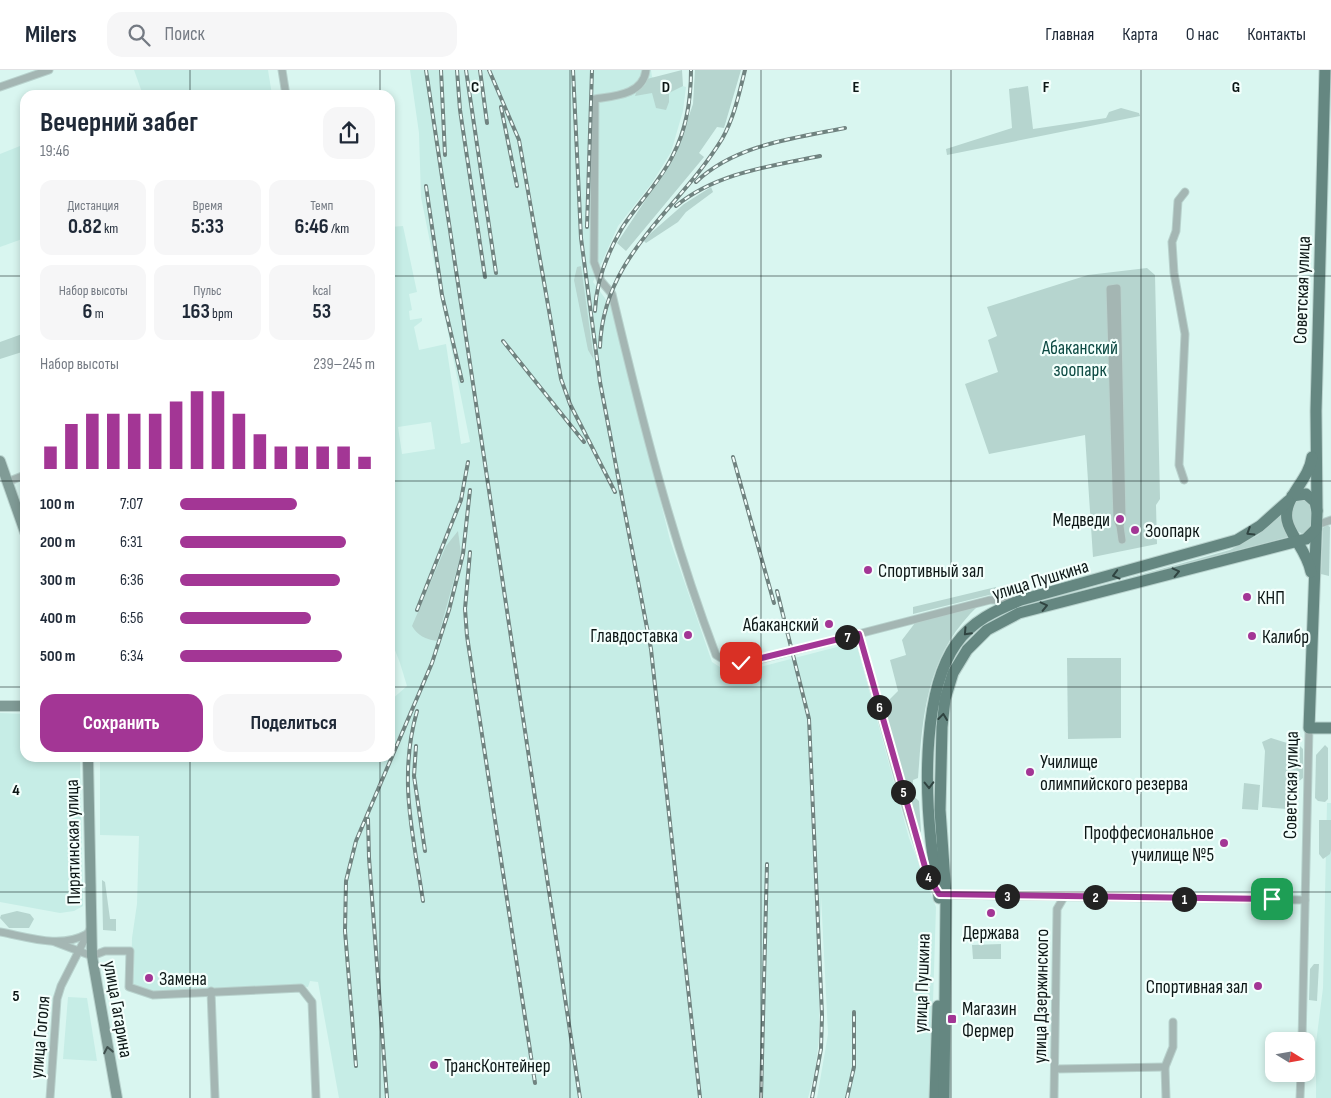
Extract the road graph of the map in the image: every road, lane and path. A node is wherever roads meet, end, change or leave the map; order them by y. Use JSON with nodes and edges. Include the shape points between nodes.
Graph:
{"nodes":[{"id":1,"x":48,"y":70,"type":"edge"},
{"id":2,"x":282,"y":70,"type":"edge"},
{"id":3,"x":646,"y":70,"type":"edge"},
{"id":4,"x":1325,"y":70,"type":"edge"},
{"id":5,"x":0,"y":88,"type":"edge"},
{"id":6,"x":285,"y":90,"type":"edge"},
{"id":7,"x":1185,"y":192,"type":"dead end"},
{"id":8,"x":1316,"y":425,"type":"junction"},
{"id":9,"x":0,"y":461,"type":"edge"},
{"id":10,"x":20,"y":477,"type":"edge"},
{"id":11,"x":1184,"y":480,"type":"dead end"},
{"id":12,"x":7,"y":482,"type":"junction"},
{"id":13,"x":1290,"y":499,"type":"junction"},
{"id":14,"x":1317,"y":511,"type":"junction"},
{"id":15,"x":20,"y":518,"type":"edge"},
{"id":16,"x":1331,"y":520,"type":"edge"},
{"id":17,"x":1120,"y":526,"type":"junction"},
{"id":18,"x":1316,"y":527,"type":"junction"},
{"id":19,"x":1122,"y":540,"type":"dead end"},
{"id":20,"x":1298,"y":541,"type":"junction"},
{"id":21,"x":1260,"y":551,"type":"junction"},
{"id":22,"x":1307,"y":556,"type":"junction"},
{"id":23,"x":1314,"y":597,"type":"junction"},
{"id":24,"x":1021,"y":600,"type":"junction"},
{"id":25,"x":859,"y":634,"type":"junction"},
{"id":26,"x":0,"y":706,"type":"edge"},
{"id":27,"x":20,"y":706,"type":"edge"},
{"id":28,"x":1309,"y":728,"type":"junction"},
{"id":29,"x":1331,"y":728,"type":"edge"},
{"id":30,"x":88,"y":762,"type":"edge"},
{"id":31,"x":943,"y":895,"type":"junction"},
{"id":32,"x":1064,"y":897,"type":"junction"},
{"id":33,"x":1305,"y":900,"type":"junction"},
{"id":34,"x":89,"y":930,"type":"junction"},
{"id":35,"x":0,"y":932,"type":"edge"},
{"id":36,"x":55,"y":942,"type":"junction"},
{"id":37,"x":78,"y":952,"type":"junction"},
{"id":38,"x":92,"y":956,"type":"junction"},
{"id":39,"x":211,"y":992,"type":"junction"},
{"id":40,"x":1173,"y":1022,"type":"dead end"},
{"id":41,"x":1302,"y":1032,"type":"edge"},
{"id":42,"x":1165,"y":1066,"type":"junction"},
{"id":43,"x":1055,"y":1069,"type":"junction"},
{"id":44,"x":1301,"y":1082,"type":"edge"},
{"id":45,"x":50,"y":1098,"type":"edge"},
{"id":46,"x":117,"y":1098,"type":"edge"},
{"id":47,"x":216,"y":1098,"type":"edge"},
{"id":48,"x":316,"y":1098,"type":"edge"},
{"id":49,"x":936,"y":1098,"type":"edge"},
{"id":50,"x":944,"y":1098,"type":"edge"},
{"id":51,"x":1054,"y":1098,"type":"edge"},
{"id":52,"x":1166,"y":1098,"type":"edge"},
{"id":53,"x":1300,"y":1098,"type":"edge"}],
"edges":[{"from":1,"to":5,"type":"street"},
{"from":2,"to":6,"type":"street"},
{"from":3,"to":25,"type":"street","via":[[638,87],[625,94],[594,99],[594,262],[600,281],[612,294],[654,470],[695,601],[716,655],[732,664]]},
{"from":4,"to":8,"type":"main road","name":"Советская улица"},
{"from":7,"to":11,"type":"street","via":[[1178,201],[1172,242],[1185,334],[1179,465]]},
{"from":8,"to":13,"type":"main road","name":"улица Пушкина","via":[[1310,467]]},
{"from":8,"to":14,"type":"main road","name":"Советская улица"},
{"from":9,"to":12,"type":"street"},
{"from":10,"to":12,"type":"street"},
{"from":12,"to":15,"type":"street"},
{"from":13,"to":14,"type":"main road","via":[[1300,493],[1310,496]]},
{"from":13,"to":20,"type":"main road","via":[[1286,519]]},
{"from":13,"to":24,"type":"main road","name":"улица Пушкина","one_way":true,"via":[[1260,526],[1237,540]]},
{"from":14,"to":18,"type":"main road"},
{"from":16,"to":18,"type":"street"},
{"from":17,"to":17,"type":"street","via":[[1122,518],[1117,288],[1110,289],[1117,519]]},
{"from":17,"to":19,"type":"street"},
{"from":18,"to":20,"type":"main road","via":[[1306,539]]},
{"from":18,"to":23,"type":"main road","name":"Советская улица"},
{"from":20,"to":21,"type":"main road","name":"улица Пушкина"},
{"from":20,"to":22,"type":"main road"},
{"from":21,"to":22,"type":"main road","via":[[1289,548]]},
{"from":31,"to":21,"type":"main road","name":"улица Пушкина","one_way":true,"via":[[942,727],[945,699],[953,673],[967,650],[987,630],[1019,613]]},
{"from":22,"to":23,"type":"main road"},
{"from":23,"to":28,"type":"main road","name":"Советская улица"},
{"from":24,"to":25,"type":"street","via":[[990,600]]},
{"from":24,"to":31,"type":"main road","name":"улица Пушкина","one_way":true,"via":[[994,610],[976,623],[956,644],[940,674],[933,704],[929,760],[931,840]]},
{"from":25,"to":31,"type":"street","via":[[927,874]]},
{"from":26,"to":27,"type":"street"},
{"from":28,"to":29,"type":"main road"},
{"from":28,"to":33,"type":"street","name":"Советская улица"},
{"from":30,"to":34,"type":"street","name":"Пирятинская улица"},
{"from":31,"to":32,"type":"street"},
{"from":31,"to":49,"type":"main road","name":"улица Пушкина"},
{"from":31,"to":50,"type":"main road","name":"улица Пушкина"},
{"from":32,"to":33,"type":"street"},
{"from":32,"to":43,"type":"street","name":"улица Дзержинского","via":[[1057,909]]},
{"from":33,"to":41,"type":"street","name":"Советская улица"},
{"from":34,"to":36,"type":"street","via":[[75,941]]},
{"from":34,"to":37,"type":"street","name":"улица Гоголя"},
{"from":34,"to":38,"type":"street","name":"улица Гагарина"},
{"from":35,"to":36,"type":"street"},
{"from":36,"to":37,"type":"street"},
{"from":37,"to":38,"type":"street"},
{"from":37,"to":45,"type":"street","name":"улица Гоголя","via":[[60,986],[57,999]]},
{"from":38,"to":39,"type":"street","via":[[105,951],[130,951],[129,987],[153,995]]},
{"from":46,"to":38,"type":"street","name":"улица Гагарина","one_way":true},
{"from":39,"to":47,"type":"street"},
{"from":39,"to":48,"type":"street","via":[[301,988],[312,1002]]},
{"from":40,"to":42,"type":"street","via":[[1173,1047]]},
{"from":42,"to":43,"type":"street"},
{"from":42,"to":52,"type":"street"},
{"from":43,"to":51,"type":"street","name":"улица Дзержинского"},
{"from":44,"to":53,"type":"street"}]}
